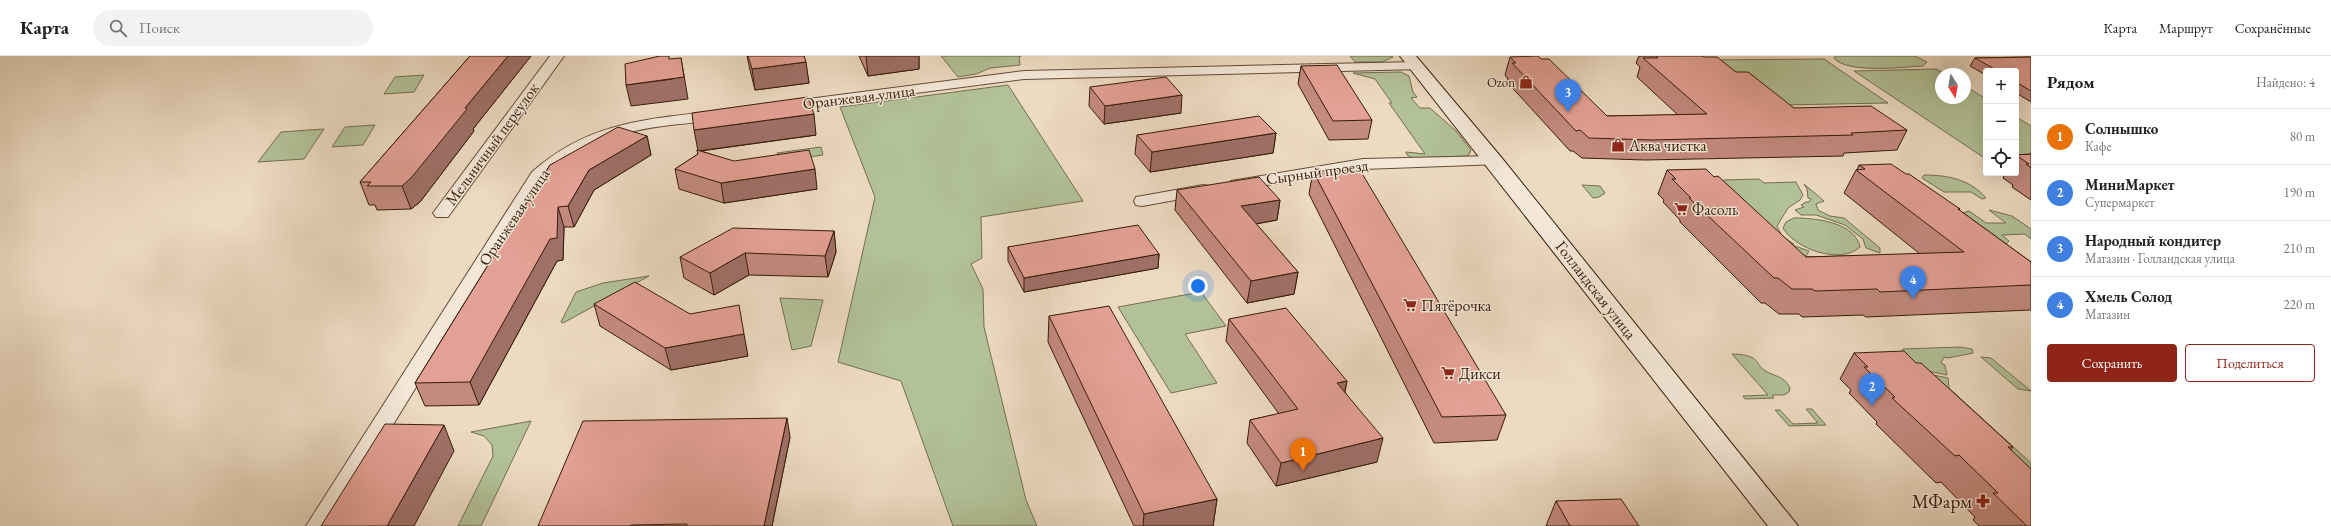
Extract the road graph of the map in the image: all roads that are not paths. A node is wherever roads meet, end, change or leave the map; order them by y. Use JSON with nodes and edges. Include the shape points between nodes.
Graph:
{"nodes":[{"id":1,"x":557,"y":56,"type":"edge"},
{"id":2,"x":1408,"y":61,"type":"edge"},
{"id":3,"x":770,"y":108,"type":"edge"},
{"id":4,"x":731,"y":113,"type":"edge"},
{"id":5,"x":1490,"y":161,"type":"junction"},
{"id":6,"x":1142,"y":201,"type":"dead end"},
{"id":7,"x":442,"y":213,"type":"dead end"},
{"id":8,"x":318,"y":526,"type":"edge"},
{"id":9,"x":1768,"y":526,"type":"edge"},
{"id":10,"x":1784,"y":526,"type":"edge"}],
"edges":[{"from":1,"to":7,"type":"street","name":"Мельничный переулок"},
{"from":2,"to":3,"type":"street","name":"Оранжевая улица","via":[[1024,75]]},
{"from":2,"to":5,"type":"street","name":"Голландская улица"},
{"from":4,"to":8,"type":"street","name":"Оранжевая улица","via":[[646,124],[604,134],[567,151],[538,175]]},
{"from":5,"to":6,"type":"street","name":"Сырный проезд","via":[[1362,164]]},
{"from":5,"to":9,"type":"street","name":"Голландская улица"},
{"from":5,"to":10,"type":"street","name":"Голландская улица"}]}
